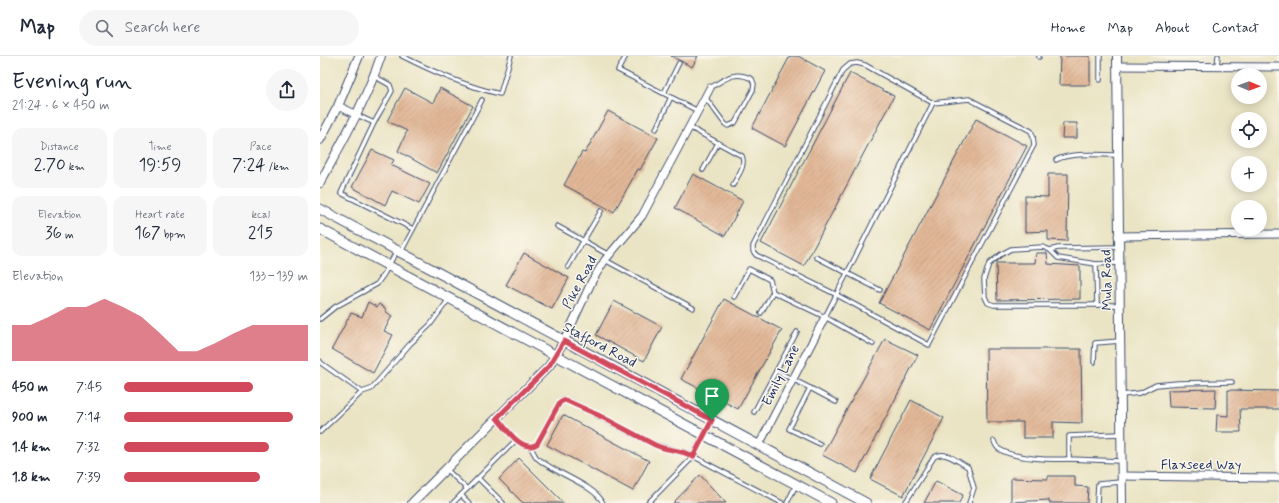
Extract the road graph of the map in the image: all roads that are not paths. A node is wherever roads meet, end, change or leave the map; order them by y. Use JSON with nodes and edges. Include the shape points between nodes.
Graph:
{"nodes":[{"id":1,"x":359,"y":56,"type":"edge"},
{"id":2,"x":381,"y":56,"type":"edge"},
{"id":3,"x":402,"y":56,"type":"edge"},
{"id":4,"x":512,"y":56,"type":"edge"},
{"id":5,"x":626,"y":56,"type":"edge"},
{"id":6,"x":1100,"y":56,"type":"edge"},
{"id":7,"x":1117,"y":56,"type":"edge"},
{"id":8,"x":1218,"y":56,"type":"edge"},
{"id":9,"x":679,"y":63,"type":"dead end"},
{"id":10,"x":1117,"y":66,"type":"junction"},
{"id":11,"x":1218,"y":67,"type":"junction"},
{"id":12,"x":1279,"y":67,"type":"edge"},
{"id":13,"x":374,"y":76,"type":"junction"},
{"id":14,"x":1100,"y":80,"type":"dead end"},
{"id":15,"x":710,"y":88,"type":"joint"},
{"id":16,"x":664,"y":93,"type":"junction"},
{"id":17,"x":671,"y":97,"type":"junction"},
{"id":18,"x":705,"y":97,"type":"junction"},
{"id":19,"x":482,"y":100,"type":"dead end"},
{"id":20,"x":932,"y":103,"type":"junction"},
{"id":21,"x":338,"y":106,"type":"junction"},
{"id":22,"x":698,"y":110,"type":"junction"},
{"id":23,"x":356,"y":115,"type":"junction"},
{"id":24,"x":374,"y":124,"type":"junction"},
{"id":25,"x":689,"y":127,"type":"junction"},
{"id":26,"x":656,"y":129,"type":"dead end"},
{"id":27,"x":320,"y":140,"type":"edge"},
{"id":28,"x":718,"y":143,"type":"junction"},
{"id":29,"x":1118,"y":155,"type":"junction"},
{"id":30,"x":1056,"y":160,"type":"dead end"},
{"id":31,"x":703,"y":170,"type":"dead end"},
{"id":32,"x":320,"y":183,"type":"edge"},
{"id":33,"x":733,"y":184,"type":"dead end"},
{"id":34,"x":320,"y":210,"type":"edge"},
{"id":35,"x":601,"y":211,"type":"dead end"},
{"id":36,"x":557,"y":226,"type":"dead end"},
{"id":37,"x":320,"y":229,"type":"edge"},
{"id":38,"x":413,"y":229,"type":"junction"},
{"id":39,"x":1279,"y":234,"type":"edge"},
{"id":40,"x":1118,"y":236,"type":"junction"},
{"id":41,"x":584,"y":241,"type":"junction"},
{"id":42,"x":1118,"y":247,"type":"junction"},
{"id":43,"x":1050,"y":250,"type":"junction"},
{"id":44,"x":398,"y":252,"type":"junction"},
{"id":45,"x":816,"y":257,"type":"dead end"},
{"id":46,"x":607,"y":258,"type":"junction"},
{"id":47,"x":1118,"y":263,"type":"junction"},
{"id":48,"x":1096,"y":264,"type":"junction"},
{"id":49,"x":389,"y":266,"type":"junction"},
{"id":50,"x":568,"y":267,"type":"dead end"},
{"id":51,"x":848,"y":273,"type":"junction"},
{"id":52,"x":880,"y":290,"type":"dead end"},
{"id":53,"x":773,"y":292,"type":"junction"},
{"id":54,"x":835,"y":294,"type":"junction"},
{"id":55,"x":734,"y":297,"type":"dead end"},
{"id":56,"x":449,"y":298,"type":"junction"},
{"id":57,"x":1097,"y":305,"type":"junction"},
{"id":58,"x":1119,"y":305,"type":"junction"},
{"id":59,"x":694,"y":308,"type":"dead end"},
{"id":60,"x":762,"y":313,"type":"dead end"},
{"id":61,"x":825,"y":316,"type":"junction"},
{"id":62,"x":320,"y":319,"type":"edge"},
{"id":63,"x":797,"y":332,"type":"dead end"},
{"id":64,"x":564,"y":341,"type":"junction"},
{"id":65,"x":1120,"y":341,"type":"junction"},
{"id":66,"x":873,"y":344,"type":"dead end"},
{"id":67,"x":556,"y":356,"type":"junction"},
{"id":68,"x":320,"y":361,"type":"edge"},
{"id":69,"x":1094,"y":362,"type":"dead end"},
{"id":70,"x":776,"y":371,"type":"junction"},
{"id":71,"x":793,"y":379,"type":"junction"},
{"id":72,"x":1232,"y":382,"type":"dead end"},
{"id":73,"x":810,"y":388,"type":"junction"},
{"id":74,"x":362,"y":392,"type":"junction"},
{"id":75,"x":1121,"y":395,"type":"junction"},
{"id":76,"x":836,"y":402,"type":"dead end"},
{"id":77,"x":754,"y":412,"type":"dead end"},
{"id":78,"x":497,"y":418,"type":"junction"},
{"id":79,"x":712,"y":420,"type":"junction"},
{"id":80,"x":320,"y":432,"type":"edge"},
{"id":81,"x":1121,"y":434,"type":"junction"},
{"id":82,"x":703,"y":436,"type":"junction"},
{"id":83,"x":516,"y":440,"type":"junction"},
{"id":84,"x":994,"y":441,"type":"dead end"},
{"id":85,"x":820,"y":444,"type":"dead end"},
{"id":86,"x":759,"y":445,"type":"junction"},
{"id":87,"x":531,"y":448,"type":"junction"},
{"id":88,"x":693,"y":457,"type":"junction"},
{"id":89,"x":1069,"y":459,"type":"junction"},
{"id":90,"x":1122,"y":461,"type":"junction"},
{"id":91,"x":446,"y":469,"type":"junction"},
{"id":92,"x":478,"y":478,"type":"junction"},
{"id":93,"x":1279,"y":478,"type":"edge"},
{"id":94,"x":1122,"y":479,"type":"junction"},
{"id":95,"x":797,"y":484,"type":"junction"},
{"id":96,"x":467,"y":489,"type":"junction"},
{"id":97,"x":461,"y":495,"type":"junction"},
{"id":98,"x":412,"y":503,"type":"edge"},
{"id":99,"x":453,"y":503,"type":"edge"},
{"id":100,"x":469,"y":503,"type":"edge"},
{"id":101,"x":503,"y":503,"type":"edge"},
{"id":102,"x":602,"y":503,"type":"edge"},
{"id":103,"x":648,"y":503,"type":"edge"},
{"id":104,"x":782,"y":503,"type":"edge"},
{"id":105,"x":787,"y":503,"type":"edge"},
{"id":106,"x":831,"y":503,"type":"edge"},
{"id":107,"x":866,"y":503,"type":"edge"},
{"id":108,"x":905,"y":503,"type":"edge"},
{"id":109,"x":969,"y":503,"type":"edge"},
{"id":110,"x":1097,"y":503,"type":"edge"},
{"id":111,"x":1122,"y":503,"type":"edge"}],
"edges":[{"from":1,"to":21,"type":"street"},
{"from":2,"to":13,"type":"street"},
{"from":3,"to":4,"type":"lane","via":[[452,80],[500,94]]},
{"from":5,"to":16,"type":"lane","via":[[618,70]]},
{"from":6,"to":14,"type":"lane"},
{"from":7,"to":10,"type":"street","name":"Mula Road"},
{"from":8,"to":11,"type":"lane"},
{"from":9,"to":16,"type":"lane"},
{"from":10,"to":11,"type":"street"},
{"from":10,"to":29,"type":"street","name":"Mula Road"},
{"from":11,"to":12,"type":"street"},
{"from":13,"to":23,"type":"street"},
{"from":13,"to":24,"type":"lane","via":[[390,85],[392,91]]},
{"from":15,"to":18,"type":"street","name":"Pike Road"},
{"from":15,"to":18,"type":"lane","via":[[728,77],[739,74],[752,79],[754,84],[732,126],[725,124]]},
{"from":16,"to":17,"type":"lane"},
{"from":17,"to":22,"type":"lane"},
{"from":17,"to":26,"type":"lane"},
{"from":18,"to":22,"type":"street","name":"Pike Road"},
{"from":19,"to":38,"type":"lane"},
{"from":20,"to":51,"type":"lane"},
{"from":20,"to":54,"type":"lane","via":[[865,65],[850,64],[843,70],[752,246],[756,255]]},
{"from":20,"to":54,"type":"lane","via":[[969,99],[1031,131],[1034,145],[929,345]]},
{"from":21,"to":23,"type":"street"},
{"from":21,"to":27,"type":"street"},
{"from":22,"to":25,"type":"street","name":"Pike Road"},
{"from":23,"to":24,"type":"lane"},
{"from":23,"to":32,"type":"street"},
{"from":24,"to":38,"type":"lane","via":[[341,193]]},
{"from":25,"to":28,"type":"lane"},
{"from":25,"to":46,"type":"street","name":"Pike Road","via":[[642,216]]},
{"from":28,"to":31,"type":"lane"},
{"from":28,"to":33,"type":"lane","via":[[742,156],[744,161]]},
{"from":29,"to":30,"type":"lane","via":[[1070,156]]},
{"from":29,"to":40,"type":"street","name":"Mula Road"},
{"from":34,"to":44,"type":"main road","name":"Stafford Road"},
{"from":35,"to":41,"type":"lane"},
{"from":36,"to":41,"type":"lane"},
{"from":37,"to":49,"type":"main road"},
{"from":38,"to":44,"type":"lane"},
{"from":39,"to":40,"type":"street"},
{"from":40,"to":42,"type":"street","name":"Mula Road"},
{"from":41,"to":46,"type":"lane"},
{"from":41,"to":50,"type":"lane"},
{"from":42,"to":43,"type":"lane"},
{"from":42,"to":47,"type":"street","name":"Mula Road"},
{"from":43,"to":48,"type":"lane","via":[[1058,258]]},
{"from":43,"to":57,"type":"lane","via":[[1043,247],[1012,249],[989,264],[984,279],[988,303]]},
{"from":44,"to":49,"type":"lane"},
{"from":44,"to":64,"type":"main road","name":"Stafford Road"},
{"from":45,"to":51,"type":"lane"},
{"from":46,"to":59,"type":"lane"},
{"from":46,"to":64,"type":"street","name":"Pike Road","via":[[592,281]]},
{"from":47,"to":48,"type":"lane"},
{"from":47,"to":58,"type":"street","name":"Mula Road"},
{"from":48,"to":57,"type":"lane"},
{"from":49,"to":56,"type":"main road"},
{"from":49,"to":62,"type":"lane","via":[[377,284],[335,306]]},
{"from":51,"to":52,"type":"lane"},
{"from":51,"to":54,"type":"lane"},
{"from":53,"to":55,"type":"lane","via":[[770,280],[749,268]]},
{"from":53,"to":60,"type":"lane"},
{"from":53,"to":61,"type":"lane"},
{"from":54,"to":61,"type":"lane"},
{"from":56,"to":67,"type":"main road"},
{"from":56,"to":74,"type":"lane","via":[[430,325],[371,389]]},
{"from":57,"to":58,"type":"lane"},
{"from":58,"to":65,"type":"street","name":"Mula Road"},
{"from":61,"to":66,"type":"lane"},
{"from":61,"to":71,"type":"street","name":"Emily Lane"},
{"from":63,"to":70,"type":"lane"},
{"from":64,"to":67,"type":"street","name":"Pike Road"},
{"from":64,"to":79,"type":"main road","name":"Stafford Road"},
{"from":65,"to":69,"type":"lane","via":[[1095,343]]},
{"from":65,"to":75,"type":"street","name":"Mula Road"},
{"from":67,"to":78,"type":"street","name":"Pike Road"},
{"from":67,"to":82,"type":"main road"},
{"from":68,"to":74,"type":"lane"},
{"from":70,"to":71,"type":"lane"},
{"from":70,"to":77,"type":"lane"},
{"from":71,"to":73,"type":"lane"},
{"from":71,"to":86,"type":"street","name":"Emily Lane"},
{"from":72,"to":75,"type":"lane","via":[[1178,382],[1156,385],[1140,393]]},
{"from":73,"to":76,"type":"lane"},
{"from":73,"to":85,"type":"lane","via":[[789,429]]},
{"from":74,"to":80,"type":"lane"},
{"from":75,"to":81,"type":"street","name":"Mula Road"},
{"from":78,"to":83,"type":"lane"},
{"from":78,"to":91,"type":"street","name":"Pike Road"},
{"from":79,"to":82,"type":"main road"},
{"from":79,"to":86,"type":"main road","name":"Stafford Road"},
{"from":81,"to":89,"type":"lane","via":[[1069,436]]},
{"from":81,"to":90,"type":"street","name":"Mula Road"},
{"from":82,"to":88,"type":"lane"},
{"from":82,"to":95,"type":"main road"},
{"from":83,"to":87,"type":"lane"},
{"from":83,"to":92,"type":"lane"},
{"from":84,"to":89,"type":"lane","via":[[998,448],[1010,454],[1055,460]]},
{"from":86,"to":107,"type":"main road","name":"Stafford Road"},
{"from":87,"to":88,"type":"lane","via":[[537,444],[560,402],[565,400],[655,445],[685,452]]},
{"from":87,"to":102,"type":"lane","via":[[537,458],[584,486],[601,499]]},
{"from":88,"to":103,"type":"lane"},
{"from":88,"to":104,"type":"lane"},
{"from":89,"to":90,"type":"lane"},
{"from":90,"to":94,"type":"street","name":"Mula Road"},
{"from":91,"to":96,"type":"lane"},
{"from":91,"to":98,"type":"street","name":"Pike Road"},
{"from":92,"to":96,"type":"lane"},
{"from":92,"to":101,"type":"lane"},
{"from":93,"to":94,"type":"street","name":"Flaxseed Way"},
{"from":94,"to":110,"type":"lane","via":[[1098,484]]},
{"from":94,"to":111,"type":"street","name":"Mula Road"},
{"from":95,"to":105,"type":"lane"},
{"from":95,"to":106,"type":"main road"},
{"from":96,"to":97,"type":"lane"},
{"from":97,"to":99,"type":"lane"},
{"from":97,"to":100,"type":"lane"},
{"from":108,"to":109,"type":"lane","via":[[934,457],[939,454],[946,454],[968,467],[974,488]]}]}
